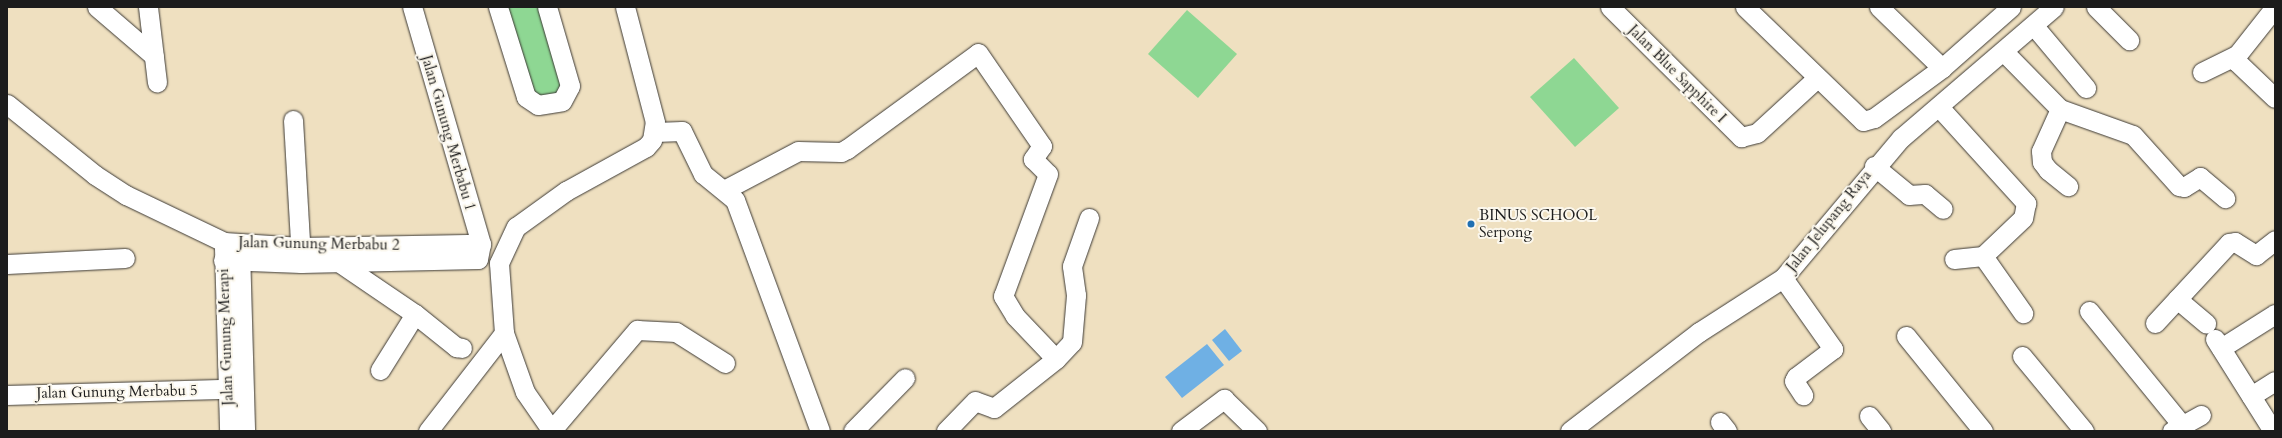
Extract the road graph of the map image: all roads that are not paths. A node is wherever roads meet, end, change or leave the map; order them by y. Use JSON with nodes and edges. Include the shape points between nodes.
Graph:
{"nodes":[{"id":1,"x":97,"y":7,"type":"edge"},
{"id":2,"x":148,"y":7,"type":"edge"},
{"id":3,"x":412,"y":7,"type":"edge"},
{"id":4,"x":498,"y":7,"type":"edge"},
{"id":5,"x":547,"y":7,"type":"edge"},
{"id":6,"x":625,"y":7,"type":"edge"},
{"id":7,"x":1610,"y":7,"type":"edge"},
{"id":8,"x":1746,"y":7,"type":"edge"},
{"id":9,"x":1879,"y":7,"type":"edge"},
{"id":10,"x":2011,"y":7,"type":"edge"},
{"id":11,"x":2054,"y":7,"type":"edge"},
{"id":12,"x":2096,"y":7,"type":"edge"},
{"id":13,"x":2275,"y":7,"type":"edge"},
{"id":14,"x":2034,"y":26,"type":"junction"},
{"id":15,"x":2129,"y":40,"type":"dead end"},
{"id":16,"x":2004,"y":52,"type":"junction"},
{"id":17,"x":2236,"y":55,"type":"junction"},
{"id":18,"x":154,"y":56,"type":"junction"},
{"id":19,"x":1942,"y":68,"type":"junction"},
{"id":20,"x":2202,"y":72,"type":"dead end"},
{"id":21,"x":1817,"y":78,"type":"junction"},
{"id":22,"x":157,"y":82,"type":"dead end"},
{"id":23,"x":2086,"y":88,"type":"dead end"},
{"id":24,"x":2275,"y":98,"type":"edge"},
{"id":25,"x":7,"y":104,"type":"edge"},
{"id":26,"x":1939,"y":107,"type":"junction"},
{"id":27,"x":2060,"y":109,"type":"junction"},
{"id":28,"x":293,"y":120,"type":"dead end"},
{"id":29,"x":655,"y":132,"type":"junction"},
{"id":30,"x":1874,"y":166,"type":"junction"},
{"id":31,"x":2068,"y":186,"type":"dead end"},
{"id":32,"x":726,"y":189,"type":"junction"},
{"id":33,"x":2225,"y":198,"type":"dead end"},
{"id":34,"x":1943,"y":209,"type":"dead end"},
{"id":35,"x":1089,"y":218,"type":"dead end"},
{"id":36,"x":2275,"y":240,"type":"edge"},
{"id":37,"x":232,"y":252,"type":"junction"},
{"id":38,"x":480,"y":252,"type":"junction"},
{"id":39,"x":301,"y":255,"type":"junction"},
{"id":40,"x":1983,"y":256,"type":"junction"},
{"id":41,"x":125,"y":258,"type":"dead end"},
{"id":42,"x":1954,"y":259,"type":"dead end"},
{"id":43,"x":336,"y":261,"type":"junction"},
{"id":44,"x":7,"y":264,"type":"edge"},
{"id":45,"x":1783,"y":278,"type":"junction"},
{"id":46,"x":2177,"y":299,"type":"junction"},
{"id":47,"x":2088,"y":311,"type":"dead end"},
{"id":48,"x":2023,"y":313,"type":"dead end"},
{"id":49,"x":415,"y":314,"type":"junction"},
{"id":50,"x":2275,"y":314,"type":"edge"},
{"id":51,"x":2155,"y":323,"type":"dead end"},
{"id":52,"x":2206,"y":323,"type":"dead end"},
{"id":53,"x":504,"y":333,"type":"junction"},
{"id":54,"x":1906,"y":336,"type":"dead end"},
{"id":55,"x":462,"y":348,"type":"dead end"},
{"id":56,"x":2022,"y":356,"type":"dead end"},
{"id":57,"x":1056,"y":359,"type":"junction"},
{"id":58,"x":725,"y":363,"type":"dead end"},
{"id":59,"x":380,"y":370,"type":"dead end"},
{"id":60,"x":905,"y":378,"type":"dead end"},
{"id":61,"x":2275,"y":381,"type":"edge"},
{"id":62,"x":228,"y":389,"type":"junction"},
{"id":63,"x":7,"y":395,"type":"edge"},
{"id":64,"x":1803,"y":395,"type":"dead end"},
{"id":65,"x":2251,"y":396,"type":"junction"},
{"id":66,"x":2201,"y":414,"type":"dead end"},
{"id":67,"x":1869,"y":416,"type":"dead end"},
{"id":68,"x":2177,"y":428,"type":"edge"},
{"id":69,"x":229,"y":431,"type":"edge"},
{"id":70,"x":245,"y":431,"type":"edge"},
{"id":71,"x":428,"y":431,"type":"edge"},
{"id":72,"x":552,"y":431,"type":"edge"},
{"id":73,"x":820,"y":431,"type":"edge"},
{"id":74,"x":853,"y":431,"type":"edge"},
{"id":75,"x":946,"y":431,"type":"edge"},
{"id":76,"x":1181,"y":431,"type":"edge"},
{"id":77,"x":1257,"y":431,"type":"edge"},
{"id":78,"x":1570,"y":431,"type":"edge"},
{"id":79,"x":1882,"y":431,"type":"edge"},
{"id":80,"x":1983,"y":431,"type":"edge"},
{"id":81,"x":2084,"y":431,"type":"edge"},
{"id":82,"x":2274,"y":431,"type":"edge"}],
"edges":[{"from":1,"to":18,"type":"street"},
{"from":2,"to":18,"type":"street"},
{"from":3,"to":38,"type":"street","name":"Jalan Gunung Merbabu 1"},
{"from":4,"to":5,"type":"street","via":[[526,98],[538,105],[562,101],[570,86]]},
{"from":6,"to":29,"type":"street"},
{"from":7,"to":21,"type":"street","name":"Jalan Blue Sapphire I","via":[[1737,134],[1747,138],[1757,133]]},
{"from":8,"to":21,"type":"street"},
{"from":9,"to":19,"type":"street"},
{"from":10,"to":19,"type":"street"},
{"from":11,"to":14,"type":"street","name":"Jalan Jelupang Raya"},
{"from":12,"to":15,"type":"street"},
{"from":13,"to":17,"type":"street"},
{"from":14,"to":16,"type":"street","name":"Jalan Jelupang Raya"},
{"from":14,"to":23,"type":"street"},
{"from":16,"to":26,"type":"street","name":"Jalan Jelupang Raya"},
{"from":16,"to":27,"type":"street"},
{"from":17,"to":20,"type":"street"},
{"from":17,"to":24,"type":"street","via":[[2237,62]]},
{"from":18,"to":22,"type":"street"},
{"from":19,"to":21,"type":"street","via":[[1867,120],[1859,119]]},
{"from":25,"to":37,"type":"street","name":"Jalan Gunung Merbabu 2","via":[[95,175],[126,195]]},
{"from":26,"to":30,"type":"street","name":"Jalan Jelupang Raya"},
{"from":26,"to":40,"type":"street","via":[[2026,202],[2023,218]]},
{"from":27,"to":31,"type":"street","via":[[2040,151],[2045,166]]},
{"from":27,"to":33,"type":"street","via":[[2133,135],[2179,186],[2184,187],[2200,177]]},
{"from":28,"to":39,"type":"street"},
{"from":29,"to":32,"type":"street","via":[[682,131],[703,174]]},
{"from":29,"to":53,"type":"street","via":[[646,148],[566,191],[516,227],[499,263]]},
{"from":30,"to":34,"type":"street","via":[[1909,195],[1925,194]]},
{"from":30,"to":45,"type":"street","name":"Jalan Jelupang Raya"},
{"from":32,"to":57,"type":"street","via":[[798,151],[841,152],[847,149],[978,53],[1042,146],[1033,159],[1048,174],[1003,296],[1015,316]]},
{"from":32,"to":73,"type":"street","via":[[735,200]]},
{"from":35,"to":57,"type":"street","via":[[1072,266],[1076,295],[1072,342]]},
{"from":36,"to":46,"type":"street","via":[[2256,256],[2235,242],[2229,243]]},
{"from":37,"to":39,"type":"street","name":"Jalan Gunung Merbabu 2"},
{"from":37,"to":62,"type":"street","name":"Jalan Gunung Merapi"},
{"from":37,"to":70,"type":"street","name":"Jalan Gunung Merapi"},
{"from":38,"to":39,"type":"street","name":"Jalan Gunung Merbabu 2"},
{"from":38,"to":43,"type":"street","name":"Jalan Gunung Merbabu 2"},
{"from":39,"to":43,"type":"street","name":"Jalan Gunung Merbabu 2"},
{"from":40,"to":42,"type":"street"},
{"from":40,"to":48,"type":"street"},
{"from":41,"to":44,"type":"street"},
{"from":43,"to":49,"type":"street"},
{"from":45,"to":64,"type":"street","via":[[1833,349],[1796,377],[1794,381]]},
{"from":45,"to":78,"type":"street","name":"Jalan Jelupang Raya","via":[[1699,332]]},
{"from":46,"to":51,"type":"street"},
{"from":46,"to":52,"type":"street"},
{"from":47,"to":68,"type":"street"},
{"from":49,"to":55,"type":"street","via":[[456,347]]},
{"from":49,"to":59,"type":"street"},
{"from":50,"to":65,"type":"street","via":[[2218,344]]},
{"from":53,"to":71,"type":"street"},
{"from":53,"to":72,"type":"street","via":[[526,392]]},
{"from":54,"to":80,"type":"street"},
{"from":56,"to":81,"type":"street"},
{"from":57,"to":75,"type":"street","via":[[994,408],[975,401]]},
{"from":58,"to":72,"type":"street","via":[[679,333],[637,330]]},
{"from":60,"to":74,"type":"street"},
{"from":61,"to":65,"type":"street"},
{"from":62,"to":63,"type":"street","name":"Jalan Gunung Merbabu 5"},
{"from":62,"to":69,"type":"street","name":"Jalan Gunung Merapi"},
{"from":65,"to":82,"type":"street"},
{"from":66,"to":68,"type":"street"},
{"from":67,"to":79,"type":"street"},
{"from":76,"to":77,"type":"street","via":[[1224,399]]}]}
